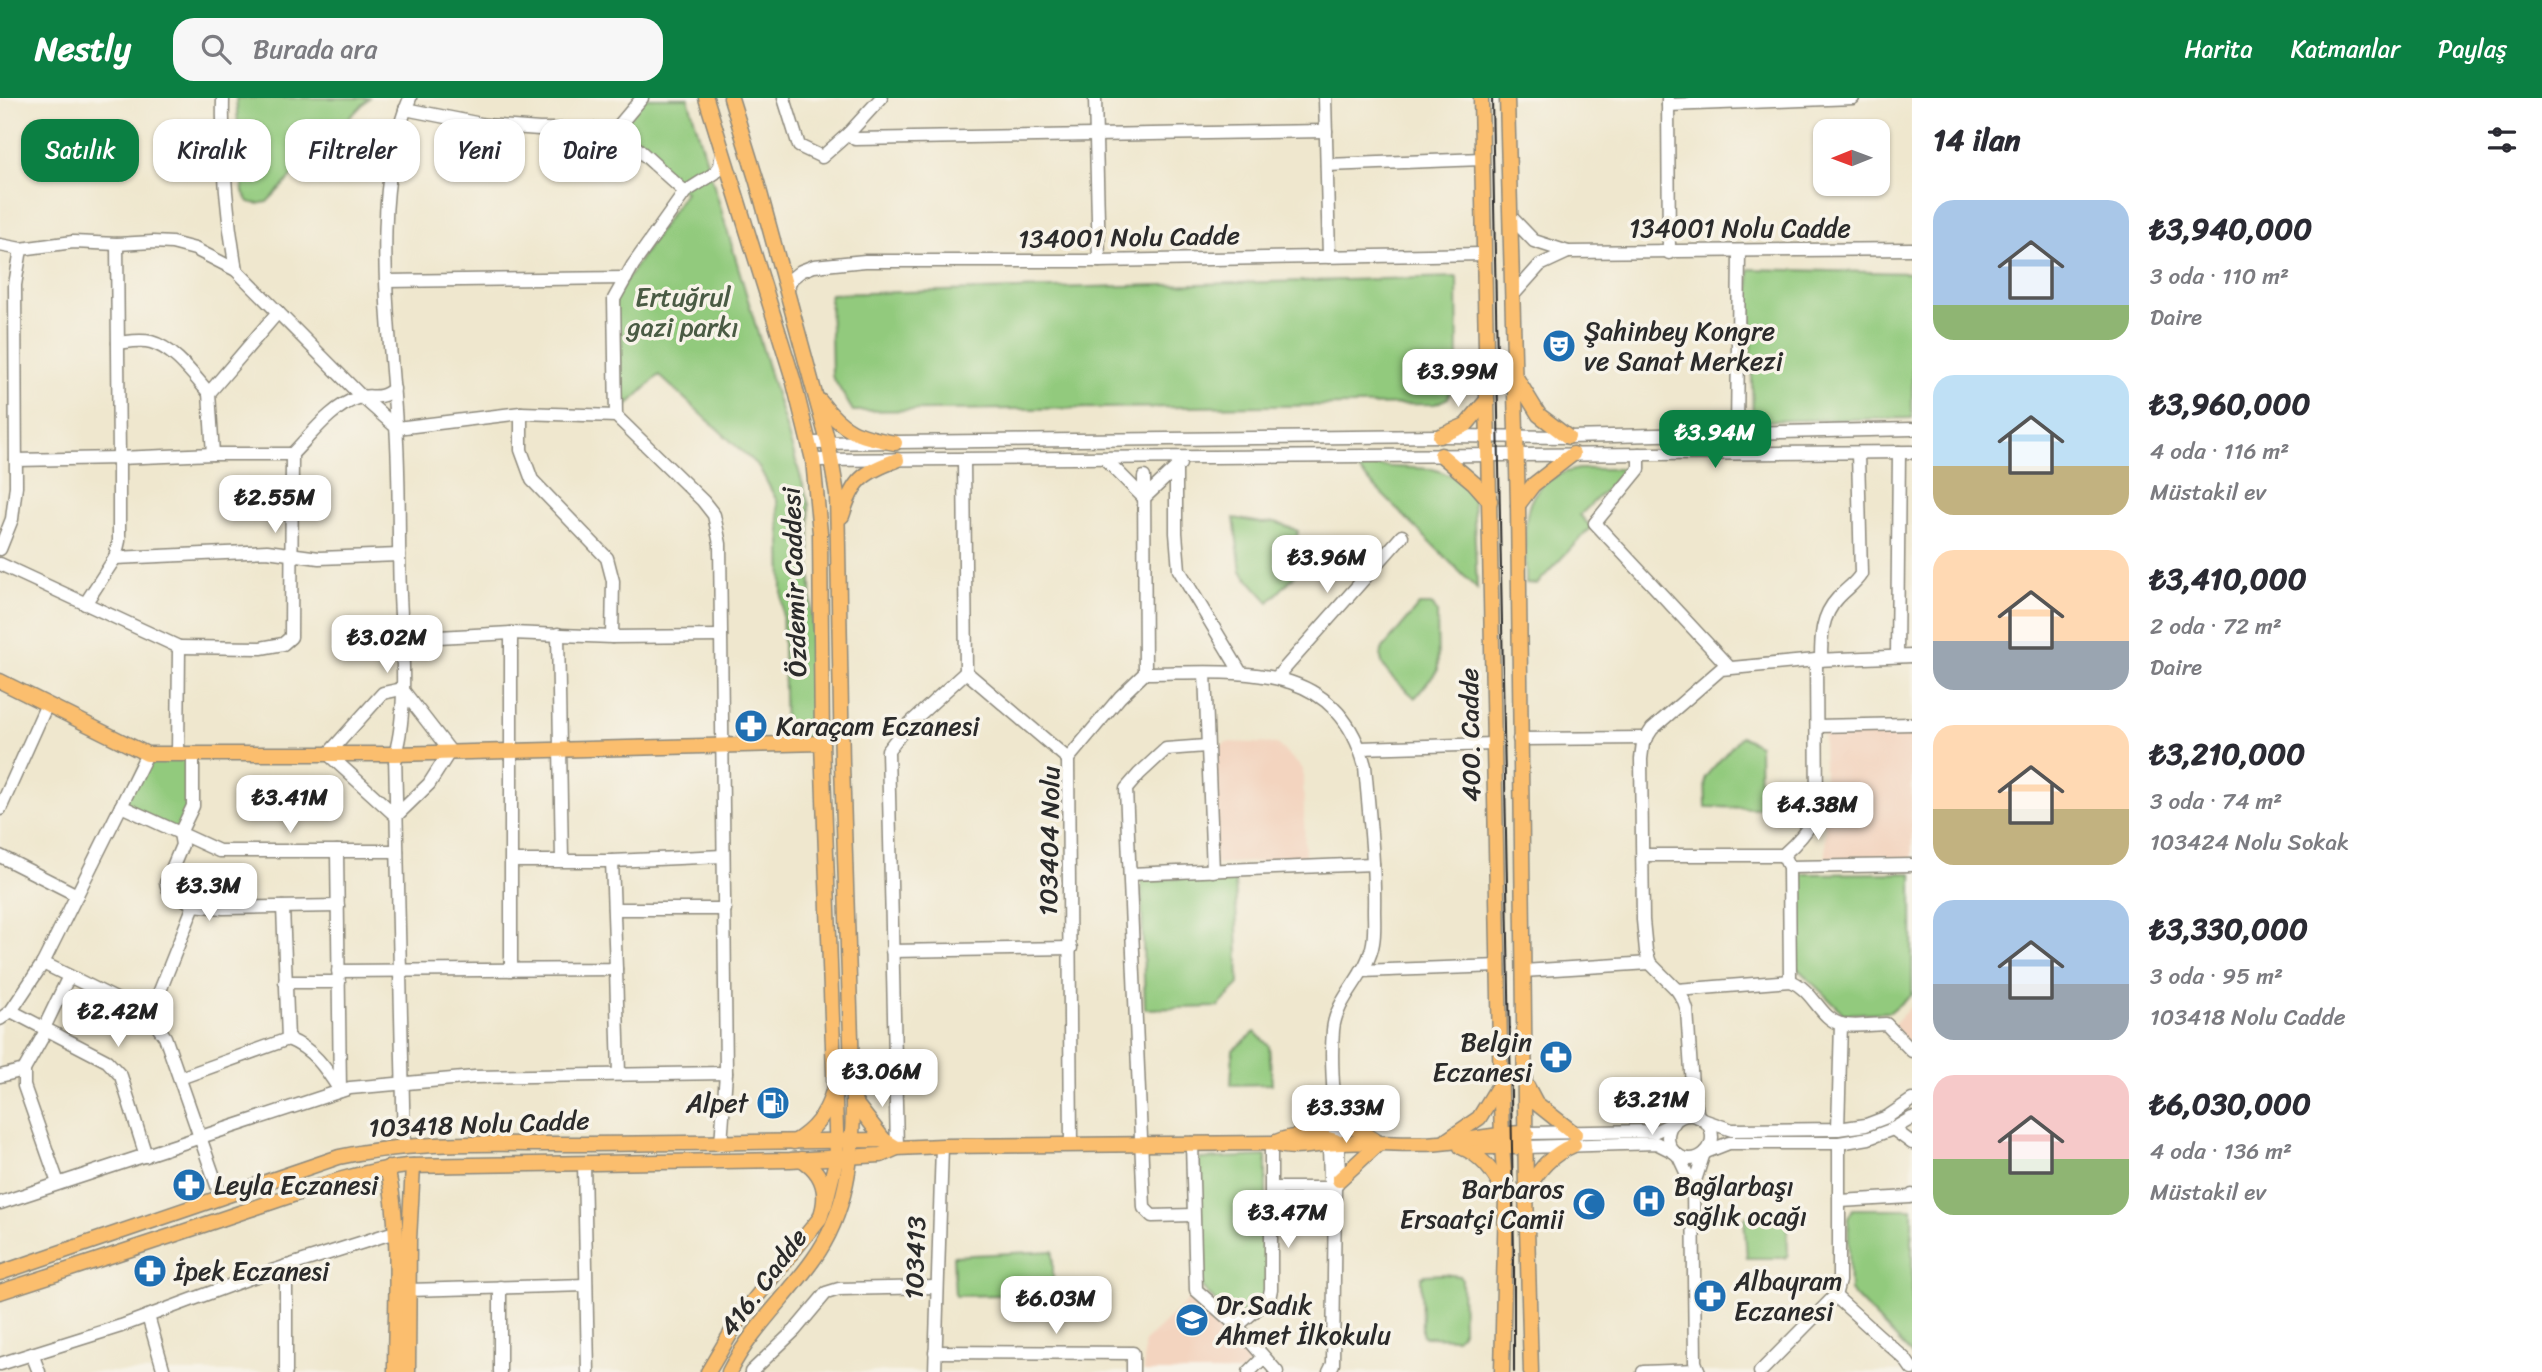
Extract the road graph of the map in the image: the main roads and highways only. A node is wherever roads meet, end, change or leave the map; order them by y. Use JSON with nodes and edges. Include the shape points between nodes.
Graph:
{"nodes":[{"id":1,"x":706,"y":98,"type":"edge"},
{"id":2,"x":731,"y":98,"type":"edge"},
{"id":3,"x":1481,"y":98,"type":"edge"},
{"id":4,"x":1507,"y":98,"type":"edge"},
{"id":5,"x":1515,"y":374,"type":"junction"},
{"id":6,"x":816,"y":396,"type":"junction"},
{"id":7,"x":1488,"y":400,"type":"junction"},
{"id":8,"x":1440,"y":436,"type":"road end"},
{"id":9,"x":1568,"y":437,"type":"road end"},
{"id":10,"x":895,"y":443,"type":"road end"},
{"id":11,"x":1573,"y":454,"type":"road end"},
{"id":12,"x":1441,"y":455,"type":"road end"},
{"id":13,"x":897,"y":460,"type":"road end"},
{"id":14,"x":1490,"y":501,"type":"junction"},
{"id":15,"x":1518,"y":505,"type":"junction"},
{"id":16,"x":838,"y":528,"type":"junction"},
{"id":17,"x":0,"y":681,"type":"edge"},
{"id":18,"x":822,"y":743,"type":"junction"},
{"id":19,"x":835,"y":1075,"type":"junction"},
{"id":20,"x":1502,"y":1081,"type":"junction"},
{"id":21,"x":1524,"y":1082,"type":"junction"},
{"id":22,"x":853,"y":1100,"type":"junction"},
{"id":23,"x":1301,"y":1137,"type":"junction"},
{"id":24,"x":853,"y":1140,"type":"junction"},
{"id":25,"x":1502,"y":1140,"type":"junction"},
{"id":26,"x":1526,"y":1140,"type":"junction"},
{"id":27,"x":836,"y":1141,"type":"junction"},
{"id":28,"x":793,"y":1142,"type":"junction"},
{"id":29,"x":1332,"y":1142,"type":"junction"},
{"id":30,"x":1271,"y":1143,"type":"junction"},
{"id":31,"x":1379,"y":1143,"type":"junction"},
{"id":32,"x":1441,"y":1143,"type":"junction"},
{"id":33,"x":890,"y":1144,"type":"junction"},
{"id":34,"x":1462,"y":1147,"type":"junction"},
{"id":35,"x":873,"y":1155,"type":"junction"},
{"id":36,"x":844,"y":1157,"type":"junction"},
{"id":37,"x":801,"y":1159,"type":"junction"},
{"id":38,"x":413,"y":1166,"type":"junction"},
{"id":39,"x":387,"y":1168,"type":"junction"},
{"id":40,"x":847,"y":1181,"type":"junction"},
{"id":41,"x":1337,"y":1184,"type":"road end"},
{"id":42,"x":1526,"y":1191,"type":"junction"},
{"id":43,"x":1506,"y":1197,"type":"junction"},
{"id":44,"x":825,"y":1205,"type":"junction"},
{"id":45,"x":0,"y":1272,"type":"edge"},
{"id":46,"x":0,"y":1292,"type":"edge"},
{"id":47,"x":396,"y":1372,"type":"edge"},
{"id":48,"x":408,"y":1372,"type":"edge"},
{"id":49,"x":708,"y":1372,"type":"edge"},
{"id":50,"x":729,"y":1372,"type":"edge"},
{"id":51,"x":1502,"y":1372,"type":"edge"},
{"id":52,"x":1531,"y":1372,"type":"edge"}],
"edges":[{"from":1,"to":18,"type":"main road","name":"Özdemir Caddesi","via":[[811,443],[820,533]]},
{"from":2,"to":6,"type":"main road","name":"Özdemir Caddesi"},
{"from":3,"to":7,"type":"main road","name":"400. Cadde"},
{"from":4,"to":5,"type":"main road","name":"400. Cadde"},
{"from":5,"to":9,"type":"main road","via":[[1539,415]]},
{"from":5,"to":15,"type":"main road","name":"400. Cadde"},
{"from":6,"to":10,"type":"main road","via":[[839,424],[859,436]]},
{"from":6,"to":16,"type":"main road","name":"Özdemir Caddesi","via":[[831,459]]},
{"from":7,"to":8,"type":"main road","via":[[1466,425]]},
{"from":7,"to":14,"type":"main road","name":"400. Cadde"},
{"from":11,"to":15,"type":"main road","via":[[1533,485]]},
{"from":12,"to":14,"type":"main road"},
{"from":13,"to":16,"type":"main road","via":[[858,479]]},
{"from":14,"to":20,"type":"main road","name":"400. Cadde"},
{"from":15,"to":21,"type":"main road","name":"400. Cadde"},
{"from":16,"to":22,"type":"main road","name":"Özdemir Caddesi"},
{"from":17,"to":18,"type":"main road","via":[[147,754],[395,754]]},
{"from":18,"to":19,"type":"main road","name":"Özdemir Caddesi"},
{"from":19,"to":27,"type":"main road","name":"Özdemir Caddesi"},
{"from":19,"to":28,"type":"main road","via":[[825,1113]]},
{"from":20,"to":25,"type":"main road","name":"400. Cadde"},
{"from":20,"to":32,"type":"main road","via":[[1479,1118]]},
{"from":21,"to":26,"type":"main road","name":"400. Cadde"},
{"from":21,"to":42,"type":"main road","via":[[1536,1103],[1574,1139],[1547,1161]]},
{"from":22,"to":24,"type":"main road","name":"Özdemir Caddesi"},
{"from":22,"to":33,"type":"main road"},
{"from":23,"to":29,"type":"main road"},
{"from":23,"to":30,"type":"main road"},
{"from":23,"to":31,"type":"main road","via":[[1331,1110]]},
{"from":24,"to":27,"type":"main road","name":"103418 Nolu Cadde"},
{"from":24,"to":33,"type":"main road","name":"103418 Nolu Cadde"},
{"from":24,"to":36,"type":"main road","name":"416. Cadde"},
{"from":25,"to":26,"type":"main road"},
{"from":25,"to":32,"type":"main road"},
{"from":25,"to":34,"type":"main road"},
{"from":25,"to":43,"type":"main road","name":"400. Cadde"},
{"from":26,"to":42,"type":"main road","name":"400. Cadde"},
{"from":27,"to":28,"type":"main road","name":"103418 Nolu Cadde"},
{"from":27,"to":36,"type":"main road","name":"Özdemir Caddesi"},
{"from":28,"to":45,"type":"main road","name":"103418 Nolu Cadde","via":[[444,1145],[372,1150]]},
{"from":29,"to":30,"type":"main road","via":[[1285,1147]]},
{"from":29,"to":31,"type":"main road"},
{"from":30,"to":33,"type":"main road"},
{"from":31,"to":32,"type":"main road"},
{"from":31,"to":41,"type":"main road"},
{"from":32,"to":34,"type":"main road"},
{"from":33,"to":35,"type":"main road","via":[[881,1155]]},
{"from":34,"to":43,"type":"main road","via":[[1475,1152],[1487,1165]]},
{"from":35,"to":36,"type":"main road"},
{"from":35,"to":40,"type":"main road"},
{"from":36,"to":37,"type":"main road"},
{"from":36,"to":40,"type":"main road","name":"416. Cadde"},
{"from":36,"to":44,"type":"main road","name":"Özdemir Caddesi"},
{"from":37,"to":38,"type":"main road"},
{"from":37,"to":44,"type":"main road","via":[[821,1180]]},
{"from":38,"to":39,"type":"main road"},
{"from":38,"to":48,"type":"main road"},
{"from":39,"to":46,"type":"main road","via":[[328,1182]]},
{"from":39,"to":47,"type":"main road","via":[[394,1193]]},
{"from":40,"to":50,"type":"main road","name":"416. Cadde","via":[[827,1239],[738,1353]]},
{"from":42,"to":52,"type":"main road","name":"400. Cadde"},
{"from":43,"to":51,"type":"main road","name":"400. Cadde"},
{"from":44,"to":49,"type":"main road","name":"Özdemir Caddesi","via":[[812,1229],[741,1316]]}]}
